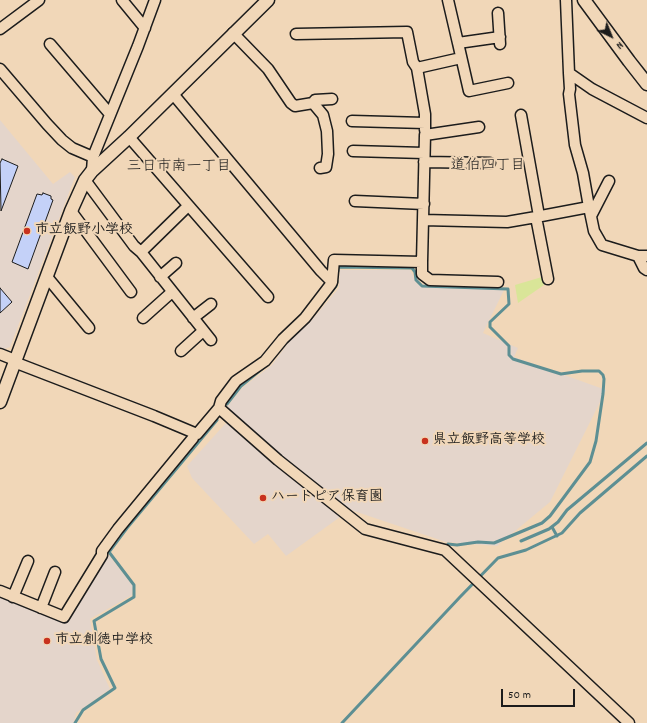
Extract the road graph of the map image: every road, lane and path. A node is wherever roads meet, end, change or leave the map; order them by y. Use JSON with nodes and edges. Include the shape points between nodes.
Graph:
{"nodes":[{"id":1,"x":39,"y":0,"type":"edge"},
{"id":2,"x":122,"y":0,"type":"edge"},
{"id":3,"x":155,"y":0,"type":"edge"},
{"id":4,"x":268,"y":0,"type":"edge"},
{"id":5,"x":448,"y":0,"type":"edge"},
{"id":6,"x":566,"y":0,"type":"edge"},
{"id":7,"x":584,"y":0,"type":"edge"},
{"id":8,"x":498,"y":13,"type":"dead end"},
{"id":9,"x":145,"y":28,"type":"junction"},
{"id":10,"x":0,"y":29,"type":"edge"},
{"id":11,"x":233,"y":33,"type":"junction"},
{"id":12,"x":296,"y":34,"type":"dead end"},
{"id":13,"x":458,"y":43,"type":"junction"},
{"id":14,"x":50,"y":44,"type":"dead end"},
{"id":15,"x":461,"y":58,"type":"junction"},
{"id":16,"x":417,"y":68,"type":"junction"},
{"id":17,"x":0,"y":69,"type":"edge"},
{"id":18,"x":569,"y":73,"type":"junction"},
{"id":19,"x":508,"y":83,"type":"dead end"},
{"id":20,"x":647,"y":84,"type":"edge"},
{"id":21,"x":172,"y":94,"type":"junction"},
{"id":22,"x":332,"y":99,"type":"dead end"},
{"id":23,"x":313,"y":103,"type":"junction"},
{"id":24,"x":110,"y":113,"type":"junction"},
{"id":25,"x":521,"y":115,"type":"dead end"},
{"id":26,"x":647,"y":118,"type":"edge"},
{"id":27,"x":352,"y":121,"type":"dead end"},
{"id":28,"x":425,"y":123,"type":"junction"},
{"id":29,"x":479,"y":127,"type":"dead end"},
{"id":30,"x":426,"y":135,"type":"junction"},
{"id":31,"x":129,"y":138,"type":"junction"},
{"id":32,"x":353,"y":151,"type":"dead end"},
{"id":33,"x":93,"y":157,"type":"junction"},
{"id":34,"x":424,"y":157,"type":"junction"},
{"id":35,"x":490,"y":163,"type":"dead end"},
{"id":36,"x":320,"y":168,"type":"dead end"},
{"id":37,"x":89,"y":176,"type":"junction"},
{"id":38,"x":609,"y":181,"type":"dead end"},
{"id":39,"x":355,"y":201,"type":"dead end"},
{"id":40,"x":424,"y":204,"type":"junction"},
{"id":41,"x":188,"y":206,"type":"junction"},
{"id":42,"x":71,"y":211,"type":"junction"},
{"id":43,"x":590,"y":211,"type":"junction"},
{"id":44,"x":538,"y":217,"type":"junction"},
{"id":45,"x":423,"y":220,"type":"junction"},
{"id":46,"x":141,"y":252,"type":"junction"},
{"id":47,"x":642,"y":256,"type":"edge"},
{"id":48,"x":422,"y":262,"type":"junction"},
{"id":49,"x":176,"y":263,"type":"dead end"},
{"id":50,"x":647,"y":270,"type":"edge"},
{"id":51,"x":47,"y":277,"type":"junction"},
{"id":52,"x":160,"y":277,"type":"junction"},
{"id":53,"x":548,"y":279,"type":"dead end"},
{"id":54,"x":332,"y":282,"type":"junction"},
{"id":55,"x":498,"y":282,"type":"dead end"},
{"id":56,"x":130,"y":292,"type":"dead end"},
{"id":57,"x":172,"y":292,"type":"junction"},
{"id":58,"x":268,"y":297,"type":"dead end"},
{"id":59,"x":210,"y":304,"type":"dead end"},
{"id":60,"x":143,"y":318,"type":"dead end"},
{"id":61,"x":193,"y":318,"type":"junction"},
{"id":62,"x":89,"y":328,"type":"dead end"},
{"id":63,"x":204,"y":331,"type":"junction"},
{"id":64,"x":211,"y":340,"type":"dead end"},
{"id":65,"x":181,"y":351,"type":"dead end"},
{"id":66,"x":0,"y":354,"type":"edge"},
{"id":67,"x":15,"y":361,"type":"junction"},
{"id":68,"x":0,"y":402,"type":"edge"},
{"id":69,"x":218,"y":408,"type":"junction"},
{"id":70,"x":195,"y":433,"type":"junction"},
{"id":71,"x":28,"y":561,"type":"dead end"},
{"id":72,"x":55,"y":572,"type":"dead end"},
{"id":73,"x":0,"y":592,"type":"edge"},
{"id":74,"x":13,"y":597,"type":"junction"},
{"id":75,"x":41,"y":608,"type":"junction"},
{"id":76,"x":629,"y":723,"type":"edge"}],
"edges":[{"from":1,"to":10,"type":"street"},
{"from":2,"to":9,"type":"street"},
{"from":3,"to":9,"type":"street"},
{"from":4,"to":11,"type":"street"},
{"from":5,"to":13,"type":"street"},
{"from":6,"to":18,"type":"street"},
{"from":7,"to":20,"type":"street"},
{"from":8,"to":13,"type":"street","via":[[500,40]]},
{"from":9,"to":24,"type":"street"},
{"from":11,"to":21,"type":"street"},
{"from":11,"to":23,"type":"street","via":[[268,70],[291,103],[295,106]]},
{"from":12,"to":16,"type":"street","via":[[407,32],[413,62]]},
{"from":13,"to":15,"type":"street"},
{"from":14,"to":24,"type":"street"},
{"from":15,"to":16,"type":"street"},
{"from":15,"to":19,"type":"street","via":[[469,91]]},
{"from":16,"to":28,"type":"street"},
{"from":17,"to":33,"type":"street","via":[[62,140],[72,148]]},
{"from":18,"to":26,"type":"street","via":[[592,89]]},
{"from":18,"to":43,"type":"street","via":[[575,145]]},
{"from":21,"to":31,"type":"street"},
{"from":21,"to":54,"type":"street"},
{"from":22,"to":23,"type":"street","via":[[315,100]]},
{"from":23,"to":36,"type":"street","via":[[323,115],[327,131],[326,167]]},
{"from":24,"to":33,"type":"street"},
{"from":25,"to":44,"type":"street"},
{"from":27,"to":28,"type":"street"},
{"from":28,"to":30,"type":"street"},
{"from":29,"to":30,"type":"street"},
{"from":30,"to":34,"type":"street"},
{"from":31,"to":37,"type":"street"},
{"from":31,"to":41,"type":"street"},
{"from":32,"to":34,"type":"street"},
{"from":33,"to":37,"type":"street"},
{"from":34,"to":35,"type":"street"},
{"from":34,"to":40,"type":"street"},
{"from":37,"to":42,"type":"street"},
{"from":37,"to":46,"type":"street","via":[[134,246]]},
{"from":38,"to":43,"type":"street"},
{"from":39,"to":40,"type":"street"},
{"from":40,"to":45,"type":"street"},
{"from":41,"to":46,"type":"street"},
{"from":41,"to":58,"type":"street"},
{"from":42,"to":51,"type":"street"},
{"from":42,"to":56,"type":"street"},
{"from":43,"to":44,"type":"street"},
{"from":43,"to":47,"type":"street","via":[[594,231],[602,245]]},
{"from":44,"to":45,"type":"street","via":[[507,222]]},
{"from":44,"to":53,"type":"street"},
{"from":45,"to":48,"type":"street"},
{"from":46,"to":52,"type":"street"},
{"from":47,"to":50,"type":"street","via":[[644,268]]},
{"from":48,"to":54,"type":"street","via":[[334,260]]},
{"from":48,"to":55,"type":"street","via":[[422,274],[430,280]]},
{"from":49,"to":52,"type":"street"},
{"from":51,"to":62,"type":"street"},
{"from":51,"to":67,"type":"street"},
{"from":52,"to":57,"type":"street"},
{"from":54,"to":69,"type":"street","via":[[305,318],[283,338],[265,360],[236,381]]},
{"from":57,"to":60,"type":"street"},
{"from":57,"to":61,"type":"street"},
{"from":59,"to":61,"type":"street"},
{"from":61,"to":63,"type":"street"},
{"from":63,"to":64,"type":"street"},
{"from":63,"to":65,"type":"street"},
{"from":66,"to":67,"type":"street"},
{"from":67,"to":68,"type":"street"},
{"from":67,"to":70,"type":"street"},
{"from":69,"to":70,"type":"street","via":[[197,434]]},
{"from":69,"to":76,"type":"street","via":[[278,460],[365,529],[444,550]]},
{"from":70,"to":75,"type":"street","via":[[194,438],[102,551],[64,618]]},
{"from":71,"to":74,"type":"street"},
{"from":72,"to":75,"type":"street"},
{"from":73,"to":74,"type":"street"},
{"from":74,"to":75,"type":"street"}]}
